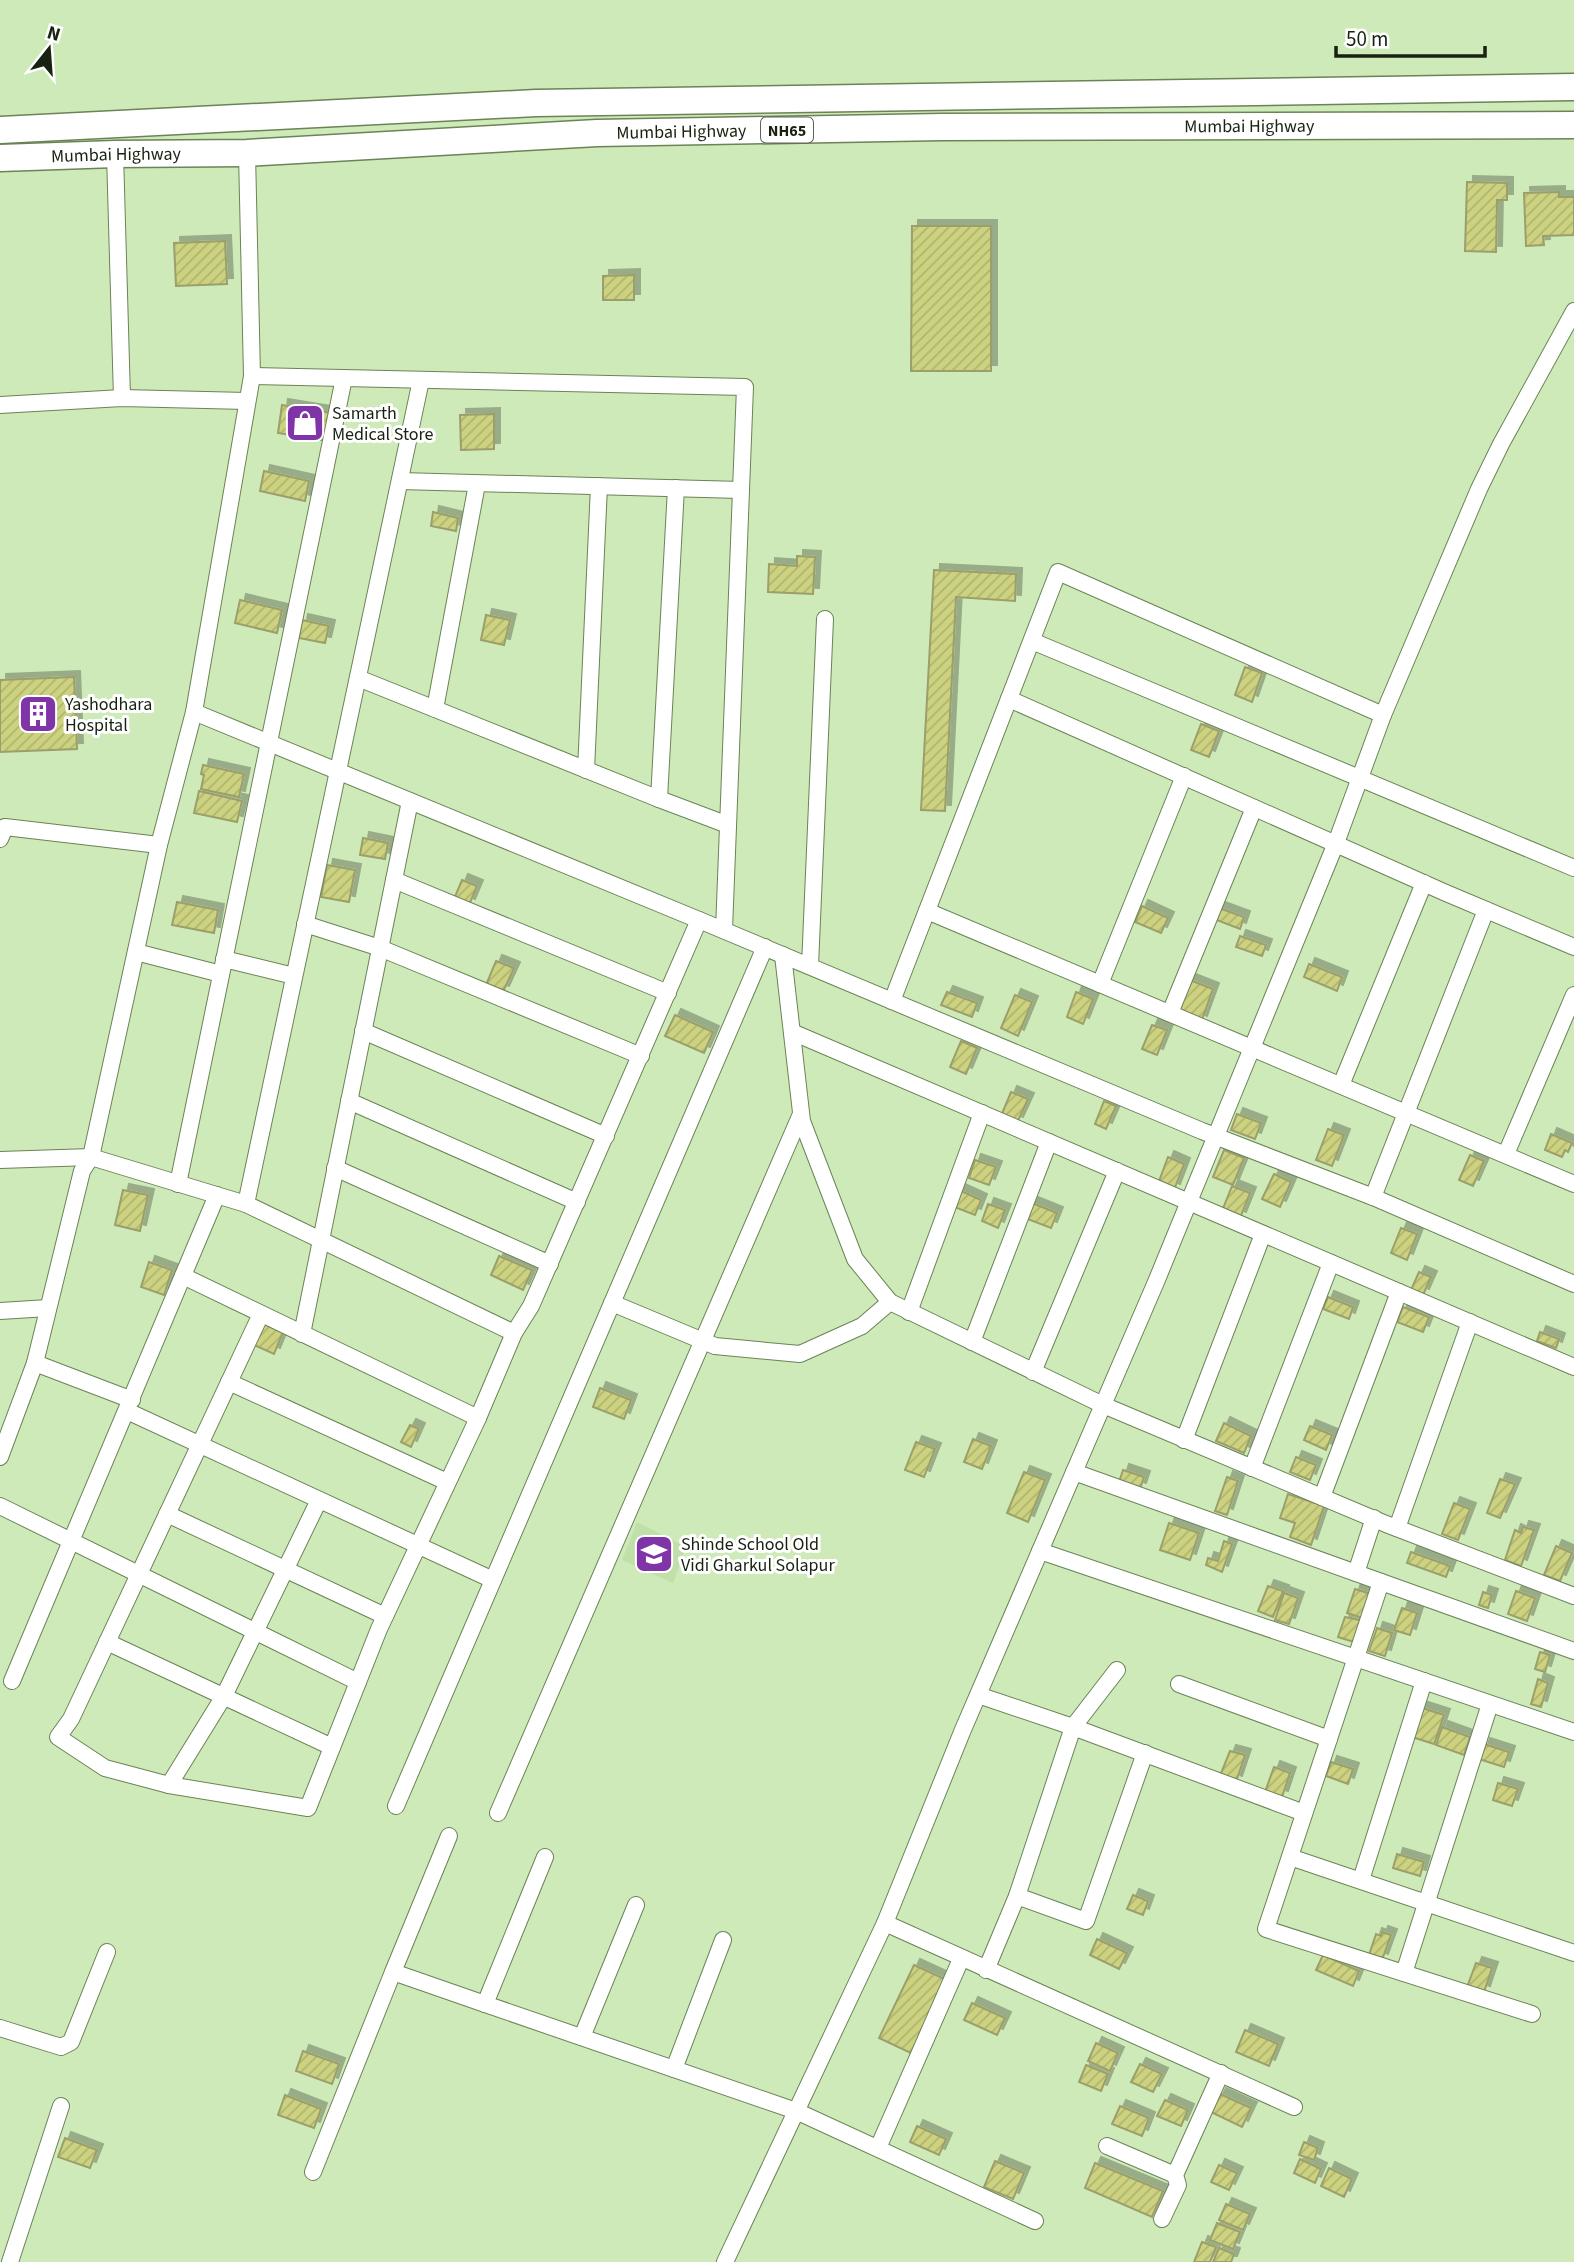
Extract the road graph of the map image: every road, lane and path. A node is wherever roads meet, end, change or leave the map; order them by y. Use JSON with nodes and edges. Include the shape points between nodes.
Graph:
{"nodes":[{"id":1,"x":1574,"y":87,"type":"edge"},
{"id":2,"x":1574,"y":125,"type":"edge"},
{"id":3,"x":0,"y":130,"type":"edge"},
{"id":4,"x":115,"y":153,"type":"junction"},
{"id":5,"x":247,"y":153,"type":"junction"},
{"id":6,"x":0,"y":158,"type":"edge"},
{"id":7,"x":1574,"y":311,"type":"edge"},
{"id":8,"x":252,"y":376,"type":"junction"},
{"id":9,"x":344,"y":378,"type":"junction"},
{"id":10,"x":421,"y":380,"type":"junction"},
{"id":11,"x":122,"y":398,"type":"junction"},
{"id":12,"x":247,"y":401,"type":"junction"},
{"id":13,"x":0,"y":405,"type":"edge"},
{"id":14,"x":400,"y":481,"type":"junction"},
{"id":15,"x":477,"y":484,"type":"junction"},
{"id":16,"x":599,"y":486,"type":"junction"},
{"id":17,"x":676,"y":488,"type":"junction"},
{"id":18,"x":741,"y":490,"type":"junction"},
{"id":19,"x":825,"y":619,"type":"dead end"},
{"id":20,"x":1031,"y":641,"type":"junction"},
{"id":21,"x":358,"y":678,"type":"junction"},
{"id":22,"x":1009,"y":699,"type":"junction"},
{"id":23,"x":435,"y":709,"type":"junction"},
{"id":24,"x":194,"y":712,"type":"junction"},
{"id":25,"x":1383,"y":715,"type":"junction"},
{"id":26,"x":269,"y":743,"type":"junction"},
{"id":27,"x":586,"y":770,"type":"junction"},
{"id":28,"x":338,"y":771,"type":"junction"},
{"id":29,"x":1184,"y":776,"type":"junction"},
{"id":30,"x":1358,"y":778,"type":"junction"},
{"id":31,"x":659,"y":799,"type":"junction"},
{"id":32,"x":410,"y":801,"type":"junction"},
{"id":33,"x":1254,"y":808,"type":"junction"},
{"id":34,"x":728,"y":825,"type":"junction"},
{"id":35,"x":0,"y":839,"type":"edge"},
{"id":36,"x":1336,"y":843,"type":"junction"},
{"id":37,"x":159,"y":845,"type":"junction"},
{"id":38,"x":1574,"y":868,"type":"edge"},
{"id":39,"x":394,"y":880,"type":"junction"},
{"id":40,"x":1424,"y":883,"type":"junction"},
{"id":41,"x":1486,"y":910,"type":"junction"},
{"id":42,"x":927,"y":911,"type":"junction"},
{"id":43,"x":699,"y":920,"type":"junction"},
{"id":44,"x":305,"y":924,"type":"junction"},
{"id":45,"x":724,"y":930,"type":"junction"},
{"id":46,"x":765,"y":947,"type":"junction"},
{"id":47,"x":1574,"y":947,"type":"edge"},
{"id":48,"x":380,"y":948,"type":"junction"},
{"id":49,"x":136,"y":952,"type":"junction"},
{"id":50,"x":783,"y":955,"type":"junction"},
{"id":51,"x":223,"y":966,"type":"junction"},
{"id":52,"x":810,"y":966,"type":"junction"},
{"id":53,"x":294,"y":976,"type":"junction"},
{"id":54,"x":1100,"y":984,"type":"junction"},
{"id":55,"x":668,"y":993,"type":"junction"},
{"id":56,"x":1574,"y":995,"type":"edge"},
{"id":57,"x":892,"y":1001,"type":"junction"},
{"id":58,"x":1170,"y":1013,"type":"junction"},
{"id":59,"x":363,"y":1031,"type":"junction"},
{"id":60,"x":792,"y":1032,"type":"junction"},
{"id":61,"x":1252,"y":1048,"type":"junction"},
{"id":62,"x":641,"y":1056,"type":"junction"},
{"id":63,"x":1341,"y":1085,"type":"junction"},
{"id":64,"x":349,"y":1101,"type":"junction"},
{"id":65,"x":1406,"y":1112,"type":"junction"},
{"id":66,"x":982,"y":1113,"type":"junction"},
{"id":67,"x":801,"y":1114,"type":"junction"},
{"id":68,"x":606,"y":1136,"type":"junction"},
{"id":69,"x":1216,"y":1136,"type":"junction"},
{"id":70,"x":1049,"y":1142,"type":"junction"},
{"id":71,"x":1506,"y":1154,"type":"junction"},
{"id":72,"x":91,"y":1157,"type":"junction"},
{"id":73,"x":0,"y":1160,"type":"edge"},
{"id":74,"x":335,"y":1168,"type":"junction"},
{"id":75,"x":1117,"y":1171,"type":"junction"},
{"id":76,"x":1573,"y":1180,"type":"edge"},
{"id":77,"x":178,"y":1184,"type":"junction"},
{"id":78,"x":217,"y":1195,"type":"junction"},
{"id":79,"x":1373,"y":1197,"type":"junction"},
{"id":80,"x":578,"y":1202,"type":"junction"},
{"id":81,"x":1189,"y":1202,"type":"junction"},
{"id":82,"x":246,"y":1204,"type":"junction"},
{"id":83,"x":1263,"y":1234,"type":"junction"},
{"id":84,"x":320,"y":1241,"type":"junction"},
{"id":85,"x":1331,"y":1263,"type":"junction"},
{"id":86,"x":550,"y":1264,"type":"junction"},
{"id":87,"x":183,"y":1276,"type":"junction"},
{"id":88,"x":1574,"y":1284,"type":"edge"},
{"id":89,"x":1399,"y":1292,"type":"junction"},
{"id":90,"x":612,"y":1303,"type":"junction"},
{"id":91,"x":890,"y":1303,"type":"junction"},
{"id":92,"x":48,"y":1308,"type":"junction"},
{"id":93,"x":0,"y":1311,"type":"edge"},
{"id":94,"x":909,"y":1312,"type":"junction"},
{"id":95,"x":261,"y":1314,"type":"junction"},
{"id":96,"x":1470,"y":1322,"type":"junction"},
{"id":97,"x":514,"y":1333,"type":"junction"},
{"id":98,"x":302,"y":1334,"type":"junction"},
{"id":99,"x":703,"y":1340,"type":"junction"},
{"id":100,"x":972,"y":1342,"type":"junction"},
{"id":101,"x":35,"y":1363,"type":"junction"},
{"id":102,"x":1574,"y":1367,"type":"edge"},
{"id":103,"x":1034,"y":1372,"type":"junction"},
{"id":104,"x":229,"y":1382,"type":"junction"},
{"id":105,"x":1103,"y":1405,"type":"junction"},
{"id":106,"x":130,"y":1406,"type":"junction"},
{"id":107,"x":478,"y":1418,"type":"junction"},
{"id":108,"x":1184,"y":1440,"type":"junction"},
{"id":109,"x":200,"y":1445,"type":"junction"},
{"id":110,"x":0,"y":1457,"type":"edge"},
{"id":111,"x":1252,"y":1468,"type":"junction"},
{"id":112,"x":1074,"y":1472,"type":"junction"},
{"id":113,"x":447,"y":1482,"type":"junction"},
{"id":114,"x":1322,"y":1497,"type":"junction"},
{"id":115,"x":319,"y":1500,"type":"junction"},
{"id":116,"x":0,"y":1506,"type":"edge"},
{"id":117,"x":167,"y":1514,"type":"junction"},
{"id":118,"x":1374,"y":1518,"type":"junction"},
{"id":119,"x":1397,"y":1528,"type":"junction"},
{"id":120,"x":72,"y":1541,"type":"junction"},
{"id":121,"x":418,"y":1545,"type":"junction"},
{"id":122,"x":1040,"y":1551,"type":"junction"},
{"id":123,"x":286,"y":1569,"type":"junction"},
{"id":124,"x":1356,"y":1573,"type":"junction"},
{"id":125,"x":139,"y":1574,"type":"junction"},
{"id":126,"x":493,"y":1580,"type":"junction"},
{"id":127,"x":1381,"y":1582,"type":"junction"},
{"id":128,"x":1574,"y":1596,"type":"edge"},
{"id":129,"x":385,"y":1616,"type":"junction"},
{"id":130,"x":256,"y":1632,"type":"junction"},
{"id":131,"x":107,"y":1642,"type":"junction"},
{"id":132,"x":1574,"y":1651,"type":"edge"},
{"id":133,"x":1356,"y":1658,"type":"junction"},
{"id":134,"x":1117,"y":1670,"type":"dead end"},
{"id":135,"x":12,"y":1681,"type":"dead end"},
{"id":136,"x":1424,"y":1681,"type":"junction"},
{"id":137,"x":358,"y":1682,"type":"junction"},
{"id":138,"x":1178,"y":1684,"type":"dead end"},
{"id":139,"x":978,"y":1695,"type":"junction"},
{"id":140,"x":224,"y":1696,"type":"junction"},
{"id":141,"x":1490,"y":1704,"type":"junction"},
{"id":142,"x":1073,"y":1727,"type":"junction"},
{"id":143,"x":1574,"y":1732,"type":"edge"},
{"id":144,"x":1329,"y":1740,"type":"junction"},
{"id":145,"x":332,"y":1747,"type":"junction"},
{"id":146,"x":1145,"y":1754,"type":"junction"},
{"id":147,"x":169,"y":1785,"type":"junction"},
{"id":148,"x":396,"y":1806,"type":"dead end"},
{"id":149,"x":498,"y":1813,"type":"dead end"},
{"id":150,"x":1304,"y":1813,"type":"junction"},
{"id":151,"x":449,"y":1836,"type":"dead end"},
{"id":152,"x":545,"y":1857,"type":"dead end"},
{"id":153,"x":1290,"y":1857,"type":"junction"},
{"id":154,"x":1361,"y":1880,"type":"junction"},
{"id":155,"x":1017,"y":1896,"type":"junction"},
{"id":156,"x":1426,"y":1903,"type":"junction"},
{"id":157,"x":636,"y":1905,"type":"dead end"},
{"id":158,"x":885,"y":1923,"type":"junction"},
{"id":159,"x":723,"y":1940,"type":"dead end"},
{"id":160,"x":107,"y":1952,"type":"dead end"},
{"id":161,"x":1574,"y":1952,"type":"edge"},
{"id":162,"x":961,"y":1959,"type":"junction"},
{"id":163,"x":986,"y":1970,"type":"junction"},
{"id":164,"x":393,"y":1972,"type":"junction"},
{"id":165,"x":1404,"y":1973,"type":"junction"},
{"id":166,"x":485,"y":2004,"type":"junction"},
{"id":167,"x":1532,"y":2014,"type":"dead end"},
{"id":168,"x":0,"y":2028,"type":"edge"},
{"id":169,"x":582,"y":2038,"type":"junction"},
{"id":170,"x":674,"y":2069,"type":"junction"},
{"id":171,"x":1221,"y":2073,"type":"junction"},
{"id":172,"x":61,"y":2106,"type":"dead end"},
{"id":173,"x":1294,"y":2107,"type":"dead end"},
{"id":174,"x":796,"y":2111,"type":"junction"},
{"id":175,"x":1107,"y":2146,"type":"dead end"},
{"id":176,"x":878,"y":2148,"type":"junction"},
{"id":177,"x":313,"y":2172,"type":"dead end"},
{"id":178,"x":1175,"y":2175,"type":"junction"},
{"id":179,"x":1162,"y":2219,"type":"dead end"},
{"id":180,"x":1035,"y":2221,"type":"dead end"},
{"id":181,"x":10,"y":2262,"type":"edge"},
{"id":182,"x":725,"y":2262,"type":"edge"}],
"edges":[{"from":1,"to":3,"type":"highway","number":"NH65","via":[[536,103]]},
{"from":2,"to":5,"type":"highway","name":"Mumbai Highway","number":"NH65","via":[[597,133]]},
{"from":4,"to":5,"type":"highway","name":"Mumbai Highway","number":"NH65"},
{"from":4,"to":6,"type":"highway","name":"Mumbai Highway","number":"NH65"},
{"from":4,"to":11,"type":"street"},
{"from":5,"to":8,"type":"street"},
{"from":7,"to":25,"type":"street","via":[[1479,489]]},
{"from":8,"to":9,"type":"street"},
{"from":8,"to":12,"type":"street"},
{"from":9,"to":10,"type":"street"},
{"from":9,"to":26,"type":"street"},
{"from":10,"to":14,"type":"street"},
{"from":10,"to":18,"type":"street","via":[[745,387]]},
{"from":11,"to":12,"type":"street"},
{"from":11,"to":13,"type":"street"},
{"from":12,"to":24,"type":"street"},
{"from":14,"to":15,"type":"street"},
{"from":14,"to":21,"type":"street"},
{"from":15,"to":16,"type":"street"},
{"from":15,"to":23,"type":"street"},
{"from":16,"to":17,"type":"street"},
{"from":16,"to":27,"type":"street"},
{"from":17,"to":18,"type":"street"},
{"from":17,"to":31,"type":"street"},
{"from":18,"to":34,"type":"street"},
{"from":19,"to":52,"type":"street"},
{"from":20,"to":22,"type":"street"},
{"from":20,"to":25,"type":"street","via":[[1058,572]]},
{"from":20,"to":30,"type":"street"},
{"from":21,"to":23,"type":"street"},
{"from":21,"to":28,"type":"street"},
{"from":22,"to":29,"type":"street"},
{"from":22,"to":42,"type":"street"},
{"from":23,"to":27,"type":"street"},
{"from":24,"to":26,"type":"street"},
{"from":24,"to":37,"type":"street"},
{"from":25,"to":30,"type":"street"},
{"from":26,"to":28,"type":"street"},
{"from":26,"to":51,"type":"street"},
{"from":27,"to":31,"type":"street"},
{"from":28,"to":32,"type":"street"},
{"from":28,"to":44,"type":"street"},
{"from":29,"to":33,"type":"street"},
{"from":29,"to":54,"type":"street"},
{"from":30,"to":36,"type":"street"},
{"from":30,"to":38,"type":"street"},
{"from":31,"to":34,"type":"street"},
{"from":32,"to":39,"type":"street"},
{"from":32,"to":43,"type":"street"},
{"from":33,"to":36,"type":"street"},
{"from":33,"to":58,"type":"street"},
{"from":34,"to":45,"type":"street"},
{"from":35,"to":37,"type":"street","via":[[5,827]]},
{"from":36,"to":40,"type":"street"},
{"from":36,"to":61,"type":"street"},
{"from":37,"to":49,"type":"street"},
{"from":39,"to":48,"type":"street"},
{"from":39,"to":55,"type":"street"},
{"from":40,"to":41,"type":"street"},
{"from":40,"to":63,"type":"street"},
{"from":41,"to":47,"type":"street"},
{"from":41,"to":65,"type":"street"},
{"from":42,"to":54,"type":"street"},
{"from":42,"to":57,"type":"street"},
{"from":43,"to":45,"type":"street"},
{"from":43,"to":55,"type":"street"},
{"from":44,"to":48,"type":"street"},
{"from":44,"to":53,"type":"street"},
{"from":45,"to":46,"type":"street"},
{"from":46,"to":50,"type":"street"},
{"from":46,"to":90,"type":"street"},
{"from":48,"to":59,"type":"street"},
{"from":48,"to":62,"type":"street"},
{"from":49,"to":51,"type":"street"},
{"from":49,"to":72,"type":"street"},
{"from":50,"to":52,"type":"street"},
{"from":50,"to":60,"type":"street"},
{"from":51,"to":53,"type":"street"},
{"from":51,"to":77,"type":"street"},
{"from":52,"to":57,"type":"street"},
{"from":53,"to":82,"type":"street"},
{"from":54,"to":58,"type":"street"},
{"from":55,"to":62,"type":"street"},
{"from":56,"to":71,"type":"street"},
{"from":57,"to":69,"type":"street"},
{"from":58,"to":61,"type":"street"},
{"from":59,"to":64,"type":"street"},
{"from":59,"to":68,"type":"street"},
{"from":60,"to":66,"type":"street"},
{"from":60,"to":67,"type":"street"},
{"from":61,"to":63,"type":"street"},
{"from":61,"to":69,"type":"street"},
{"from":62,"to":68,"type":"street"},
{"from":63,"to":65,"type":"street"},
{"from":64,"to":74,"type":"street"},
{"from":64,"to":80,"type":"street"},
{"from":65,"to":71,"type":"street"},
{"from":65,"to":79,"type":"street"},
{"from":66,"to":70,"type":"street"},
{"from":66,"to":94,"type":"street"},
{"from":67,"to":91,"type":"street","via":[[855,1259]]},
{"from":67,"to":99,"type":"street"},
{"from":68,"to":80,"type":"street"},
{"from":69,"to":79,"type":"street"},
{"from":69,"to":81,"type":"street"},
{"from":70,"to":75,"type":"street"},
{"from":70,"to":100,"type":"street"},
{"from":71,"to":76,"type":"street"},
{"from":72,"to":73,"type":"street"},
{"from":72,"to":77,"type":"street"},
{"from":72,"to":92,"type":"street","via":[[82,1171]]},
{"from":74,"to":84,"type":"street"},
{"from":74,"to":86,"type":"street"},
{"from":75,"to":81,"type":"street"},
{"from":75,"to":103,"type":"street"},
{"from":77,"to":78,"type":"street"},
{"from":78,"to":82,"type":"street"},
{"from":78,"to":87,"type":"street"},
{"from":79,"to":88,"type":"street"},
{"from":80,"to":86,"type":"street"},
{"from":81,"to":83,"type":"street"},
{"from":81,"to":105,"type":"street"},
{"from":82,"to":84,"type":"street"},
{"from":83,"to":85,"type":"street"},
{"from":83,"to":108,"type":"street"},
{"from":84,"to":97,"type":"street"},
{"from":84,"to":98,"type":"street"},
{"from":85,"to":89,"type":"street"},
{"from":85,"to":111,"type":"street"},
{"from":86,"to":97,"type":"street"},
{"from":87,"to":95,"type":"street"},
{"from":87,"to":106,"type":"street"},
{"from":89,"to":96,"type":"street"},
{"from":89,"to":114,"type":"street"},
{"from":90,"to":99,"type":"street"},
{"from":90,"to":126,"type":"street"},
{"from":91,"to":94,"type":"street"},
{"from":91,"to":99,"type":"street","via":[[862,1326],[800,1354],[715,1346]]},
{"from":92,"to":93,"type":"street"},
{"from":92,"to":101,"type":"street"},
{"from":94,"to":100,"type":"street"},
{"from":95,"to":98,"type":"street"},
{"from":95,"to":104,"type":"street"},
{"from":96,"to":102,"type":"street"},
{"from":96,"to":119,"type":"street"},
{"from":97,"to":107,"type":"street"},
{"from":98,"to":107,"type":"street"},
{"from":99,"to":149,"type":"street"},
{"from":100,"to":103,"type":"street"},
{"from":101,"to":106,"type":"street"},
{"from":101,"to":110,"type":"street"},
{"from":103,"to":105,"type":"street"},
{"from":104,"to":109,"type":"street"},
{"from":104,"to":113,"type":"street"},
{"from":105,"to":108,"type":"street"},
{"from":105,"to":112,"type":"street"},
{"from":106,"to":109,"type":"street"},
{"from":106,"to":120,"type":"street"},
{"from":107,"to":113,"type":"street"},
{"from":108,"to":111,"type":"street"},
{"from":109,"to":115,"type":"street"},
{"from":109,"to":117,"type":"street"},
{"from":111,"to":114,"type":"street"},
{"from":112,"to":122,"type":"street"},
{"from":112,"to":124,"type":"street"},
{"from":113,"to":121,"type":"street"},
{"from":114,"to":118,"type":"street"},
{"from":115,"to":121,"type":"street"},
{"from":115,"to":123,"type":"street"},
{"from":116,"to":120,"type":"street"},
{"from":117,"to":123,"type":"street"},
{"from":117,"to":125,"type":"street"},
{"from":118,"to":119,"type":"street"},
{"from":118,"to":124,"type":"street"},
{"from":119,"to":128,"type":"street"},
{"from":120,"to":125,"type":"street"},
{"from":120,"to":135,"type":"street"},
{"from":121,"to":126,"type":"street"},
{"from":121,"to":129,"type":"street"},
{"from":122,"to":133,"type":"street"},
{"from":122,"to":139,"type":"street"},
{"from":123,"to":129,"type":"street"},
{"from":123,"to":130,"type":"street"},
{"from":124,"to":127,"type":"street"},
{"from":125,"to":130,"type":"street"},
{"from":125,"to":131,"type":"street"},
{"from":126,"to":148,"type":"street"},
{"from":127,"to":132,"type":"street"},
{"from":127,"to":133,"type":"street"},
{"from":129,"to":137,"type":"street"},
{"from":130,"to":137,"type":"street"},
{"from":130,"to":140,"type":"street"},
{"from":131,"to":140,"type":"street"},
{"from":131,"to":147,"type":"street","via":[[58,1737],[106,1768]]},
{"from":133,"to":136,"type":"street"},
{"from":133,"to":144,"type":"street"},
{"from":134,"to":142,"type":"street"},
{"from":136,"to":141,"type":"street"},
{"from":136,"to":154,"type":"street"},
{"from":137,"to":145,"type":"street"},
{"from":138,"to":144,"type":"street"},
{"from":139,"to":142,"type":"street"},
{"from":139,"to":158,"type":"street"},
{"from":140,"to":145,"type":"street"},
{"from":140,"to":147,"type":"street"},
{"from":141,"to":143,"type":"street"},
{"from":141,"to":156,"type":"street"},
{"from":142,"to":146,"type":"street"},
{"from":142,"to":155,"type":"street"},
{"from":144,"to":150,"type":"street"},
{"from":145,"to":147,"type":"street","via":[[308,1808]]},
{"from":146,"to":150,"type":"street"},
{"from":146,"to":155,"type":"street","via":[[1086,1921]]},
{"from":150,"to":153,"type":"street"},
{"from":151,"to":164,"type":"street"},
{"from":152,"to":166,"type":"street"},
{"from":153,"to":154,"type":"street"},
{"from":153,"to":165,"type":"street","via":[[1266,1929]]},
{"from":154,"to":156,"type":"street"},
{"from":155,"to":163,"type":"street"},
{"from":156,"to":161,"type":"street"},
{"from":156,"to":165,"type":"street"},
{"from":157,"to":169,"type":"street"},
{"from":158,"to":162,"type":"street"},
{"from":158,"to":174,"type":"street"},
{"from":159,"to":170,"type":"street"},
{"from":160,"to":168,"type":"street","via":[[71,2042],[61,2047]]},
{"from":162,"to":163,"type":"street"},
{"from":162,"to":176,"type":"street"},
{"from":163,"to":171,"type":"street"},
{"from":164,"to":166,"type":"street"},
{"from":164,"to":177,"type":"street"},
{"from":165,"to":167,"type":"street"},
{"from":166,"to":169,"type":"street"},
{"from":169,"to":170,"type":"street"},
{"from":170,"to":174,"type":"street"},
{"from":171,"to":173,"type":"street"},
{"from":171,"to":178,"type":"street"},
{"from":172,"to":181,"type":"street"},
{"from":174,"to":176,"type":"street"},
{"from":174,"to":182,"type":"street"},
{"from":175,"to":178,"type":"street"},
{"from":176,"to":180,"type":"street"},
{"from":178,"to":179,"type":"street","via":[[1178,2185]]}]}
